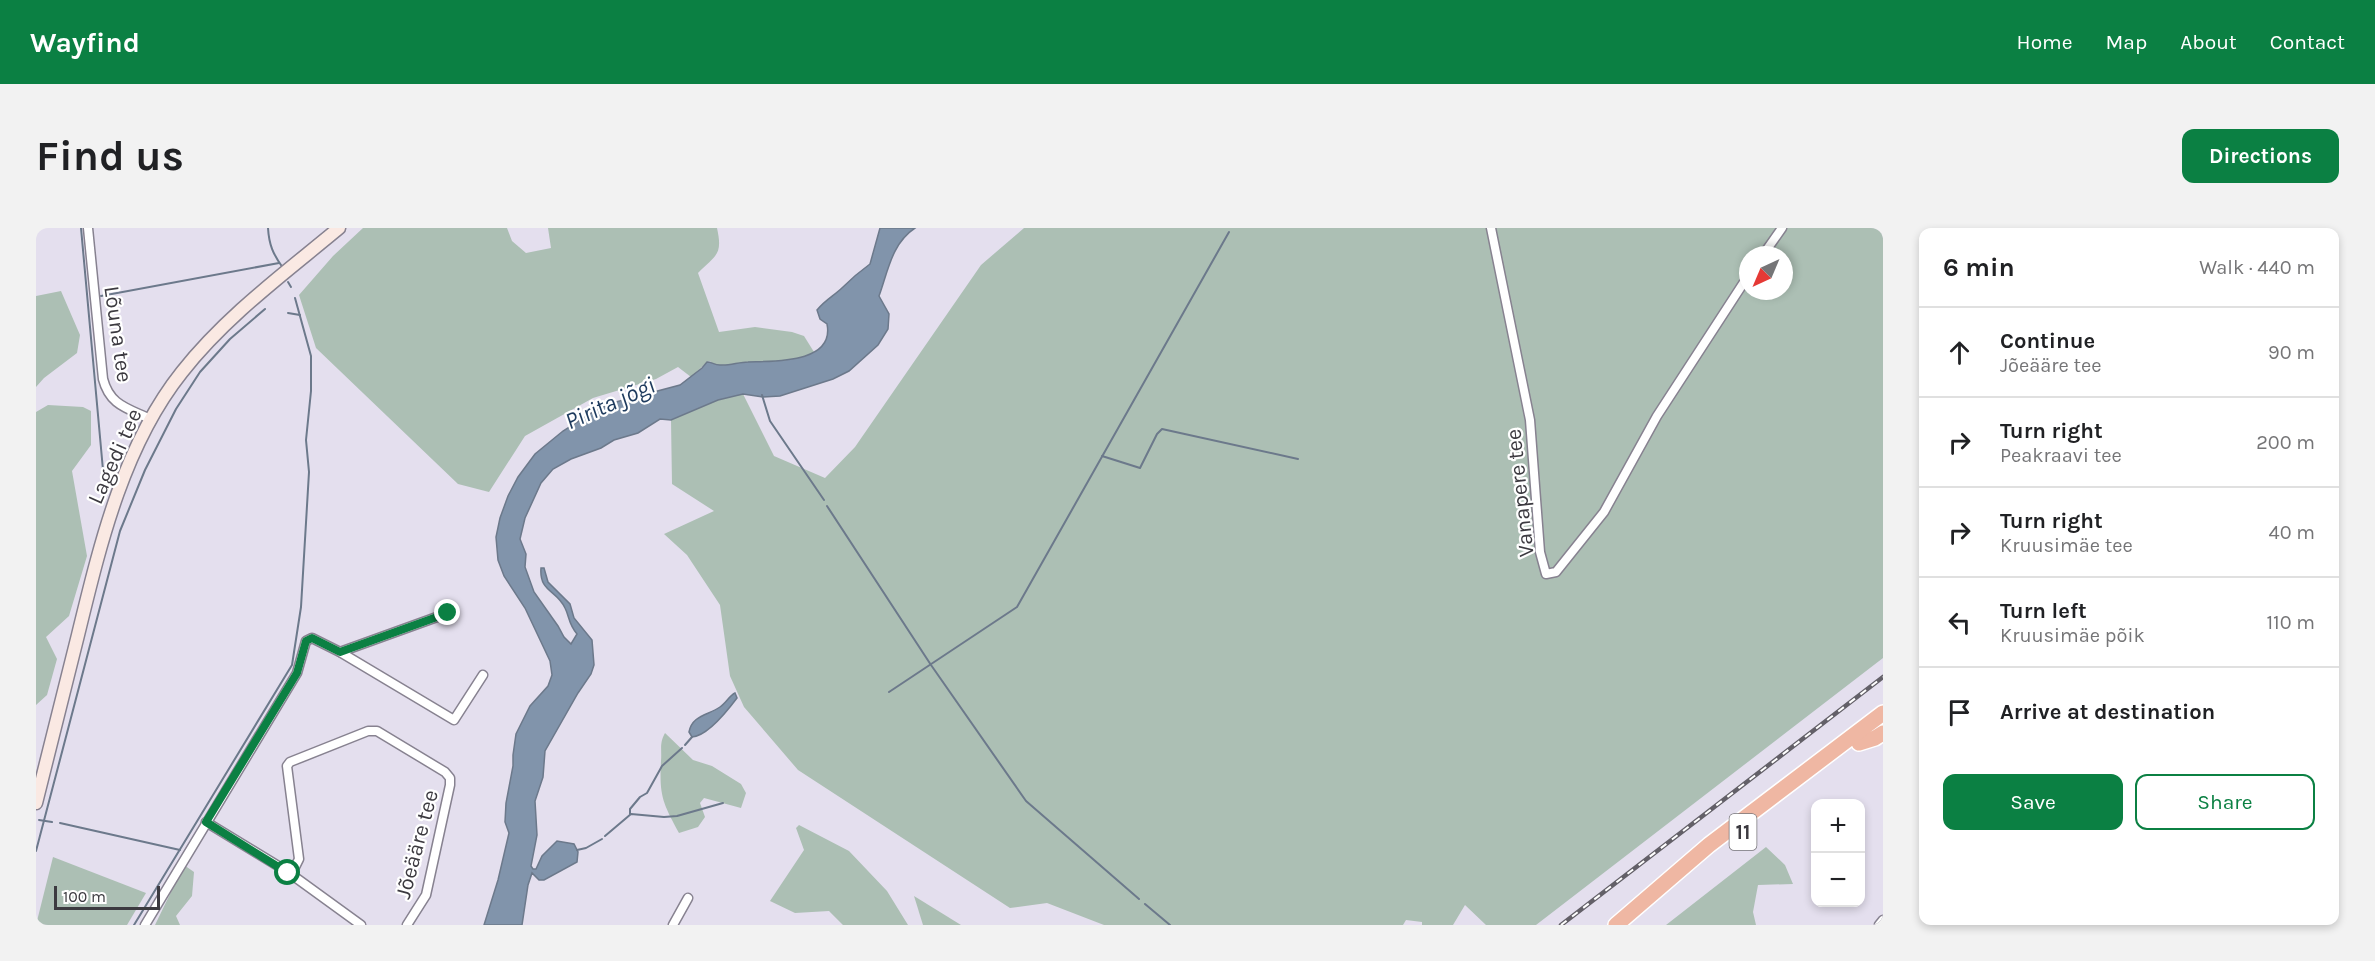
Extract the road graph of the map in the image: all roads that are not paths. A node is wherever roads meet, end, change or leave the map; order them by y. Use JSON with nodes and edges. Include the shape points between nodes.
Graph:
{"nodes":[{"id":1,"x":88,"y":228,"type":"edge"},
{"id":2,"x":339,"y":228,"type":"edge"},
{"id":3,"x":1491,"y":228,"type":"edge"},
{"id":4,"x":1782,"y":228,"type":"edge"},
{"id":5,"x":1769,"y":246,"type":"edge"},
{"id":6,"x":1739,"y":290,"type":"edge"},
{"id":7,"x":152,"y":420,"type":"junction"},
{"id":8,"x":448,"y":613,"type":"dead end"},
{"id":9,"x":340,"y":652,"type":"junction"},
{"id":10,"x":483,"y":675,"type":"dead end"},
{"id":11,"x":1883,"y":713,"type":"edge"},
{"id":12,"x":1883,"y":725,"type":"edge"},
{"id":13,"x":1883,"y":733,"type":"edge"},
{"id":14,"x":1859,"y":743,"type":"junction"},
{"id":15,"x":36,"y":803,"type":"edge"},
{"id":16,"x":206,"y":822,"type":"junction"},
{"id":17,"x":288,"y":873,"type":"junction"},
{"id":18,"x":688,"y":898,"type":"dead end"},
{"id":19,"x":1883,"y":920,"type":"edge"},
{"id":20,"x":145,"y":925,"type":"edge"},
{"id":21,"x":361,"y":925,"type":"edge"},
{"id":22,"x":407,"y":925,"type":"edge"},
{"id":23,"x":673,"y":925,"type":"edge"},
{"id":24,"x":1616,"y":925,"type":"edge"},
{"id":25,"x":1630,"y":925,"type":"edge"},
{"id":26,"x":1879,"y":925,"type":"edge"}],
"edges":[{"from":1,"to":7,"type":"street","name":"Lõuna tee","via":[[106,391],[113,401]]},
{"from":2,"to":7,"type":"street","name":"Lagedi tee","via":[[213,335],[180,374]]},
{"from":3,"to":6,"type":"street","name":"Vanapere tee","via":[[1530,420],[1540,552],[1546,574],[1556,572],[1604,512],[1657,416]]},
{"from":4,"to":5,"type":"street"},
{"from":7,"to":15,"type":"street","name":"Lagedi tee","via":[[110,517]]},
{"from":8,"to":9,"type":"street"},
{"from":9,"to":10,"type":"street","via":[[454,720]]},
{"from":9,"to":16,"type":"street","via":[[312,638],[306,641],[297,673]]},
{"from":11,"to":24,"type":"highway","number":"11","via":[[1709,845]]},
{"from":12,"to":14,"type":"highway","number":"11"},
{"from":13,"to":14,"type":"highway"},
{"from":14,"to":25,"type":"highway","number":"11","via":[[1715,853]]},
{"from":16,"to":17,"type":"street"},
{"from":16,"to":20,"type":"street"},
{"from":17,"to":21,"type":"street"},
{"from":17,"to":22,"type":"street","name":"Jõeääre tee","via":[[299,859],[287,766],[358,735],[377,731],[450,778],[426,894]]},
{"from":18,"to":23,"type":"street"},
{"from":19,"to":26,"type":"street"}]}
